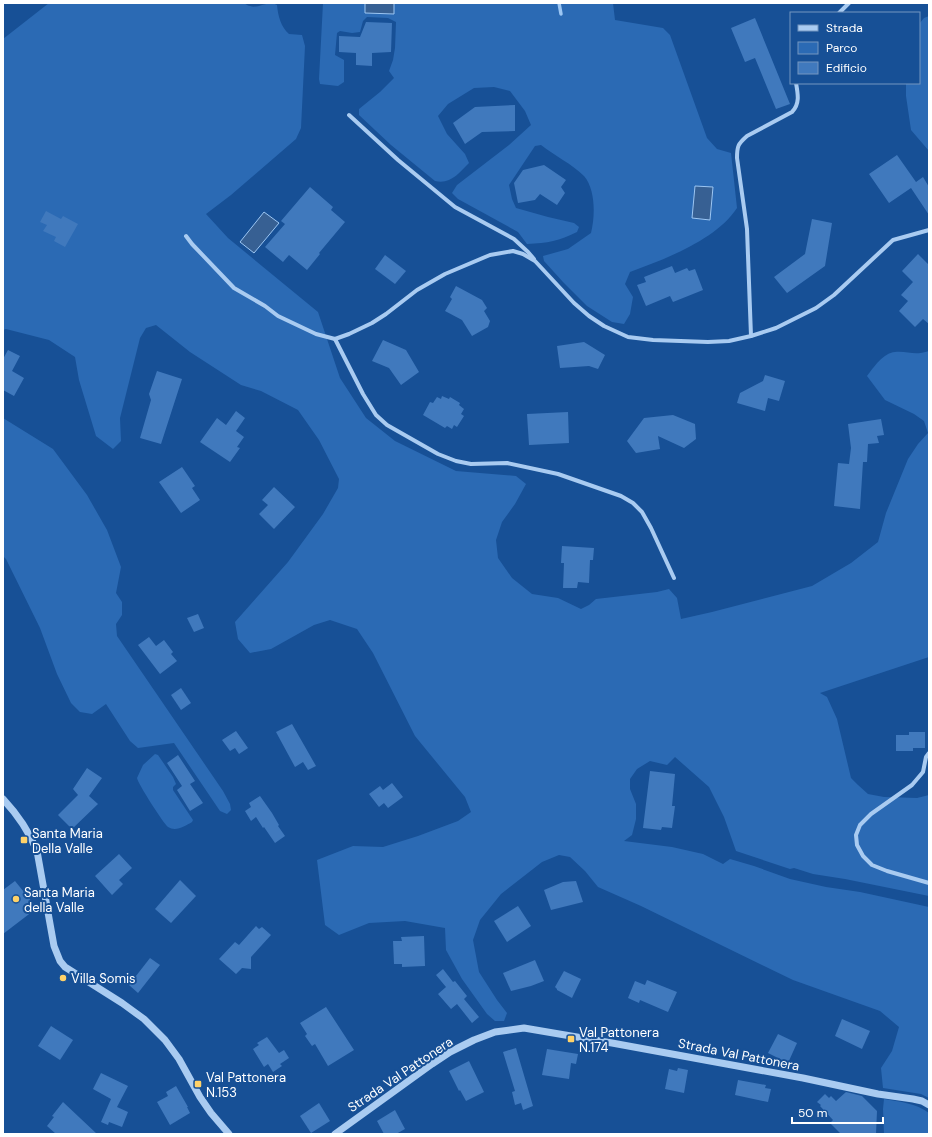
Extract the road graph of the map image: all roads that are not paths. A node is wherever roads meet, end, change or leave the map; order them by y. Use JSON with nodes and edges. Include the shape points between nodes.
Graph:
{"nodes":[{"id":1,"x":849,"y":3,"type":"edge"},
{"id":2,"x":840,"y":12,"type":"edge"},
{"id":3,"x":796,"y":84,"type":"edge"},
{"id":4,"x":349,"y":115,"type":"dead end"},
{"id":5,"x":929,"y":230,"type":"edge"},
{"id":6,"x":186,"y":236,"type":"dead end"},
{"id":7,"x":535,"y":261,"type":"junction"},
{"id":8,"x":751,"y":336,"type":"junction"},
{"id":9,"x":335,"y":339,"type":"junction"},
{"id":10,"x":674,"y":578,"type":"dead end"},
{"id":11,"x":929,"y":753,"type":"edge"},
{"id":12,"x":3,"y":799,"type":"edge"},
{"id":13,"x":929,"y":883,"type":"edge"},
{"id":14,"x":929,"y":1105,"type":"edge"},
{"id":15,"x":229,"y":1134,"type":"edge"},
{"id":16,"x":335,"y":1134,"type":"edge"}],
"edges":[{"from":1,"to":2,"type":"street"},
{"from":3,"to":8,"type":"street","via":[[796,108],[748,136],[737,148],[746,229]]},
{"from":4,"to":7,"type":"street","via":[[455,207],[514,239]]},
{"from":5,"to":8,"type":"street","via":[[893,240],[834,295],[816,308],[776,328]]},
{"from":6,"to":9,"type":"street","via":[[234,288],[278,316],[316,334]]},
{"from":7,"to":8,"type":"street","via":[[589,316],[628,337],[708,342]]},
{"from":7,"to":9,"type":"street","via":[[513,251],[476,260],[417,290],[372,323]]},
{"from":9,"to":10,"type":"street","via":[[376,416],[387,425],[438,454],[456,461],[471,464],[507,463],[558,474],[621,496],[634,503],[642,512]]},
{"from":11,"to":13,"type":"street","via":[[923,772],[912,785],[871,814],[860,825],[856,835],[857,845],[872,865]]},
{"from":12,"to":15,"type":"street","via":[[33,839],[54,946],[60,961],[72,972],[122,1003],[165,1040],[211,1113]]},
{"from":14,"to":16,"type":"street","name":"Strada Val Pattonera","via":[[913,1099],[803,1078],[524,1028],[495,1032],[439,1059]]}]}
